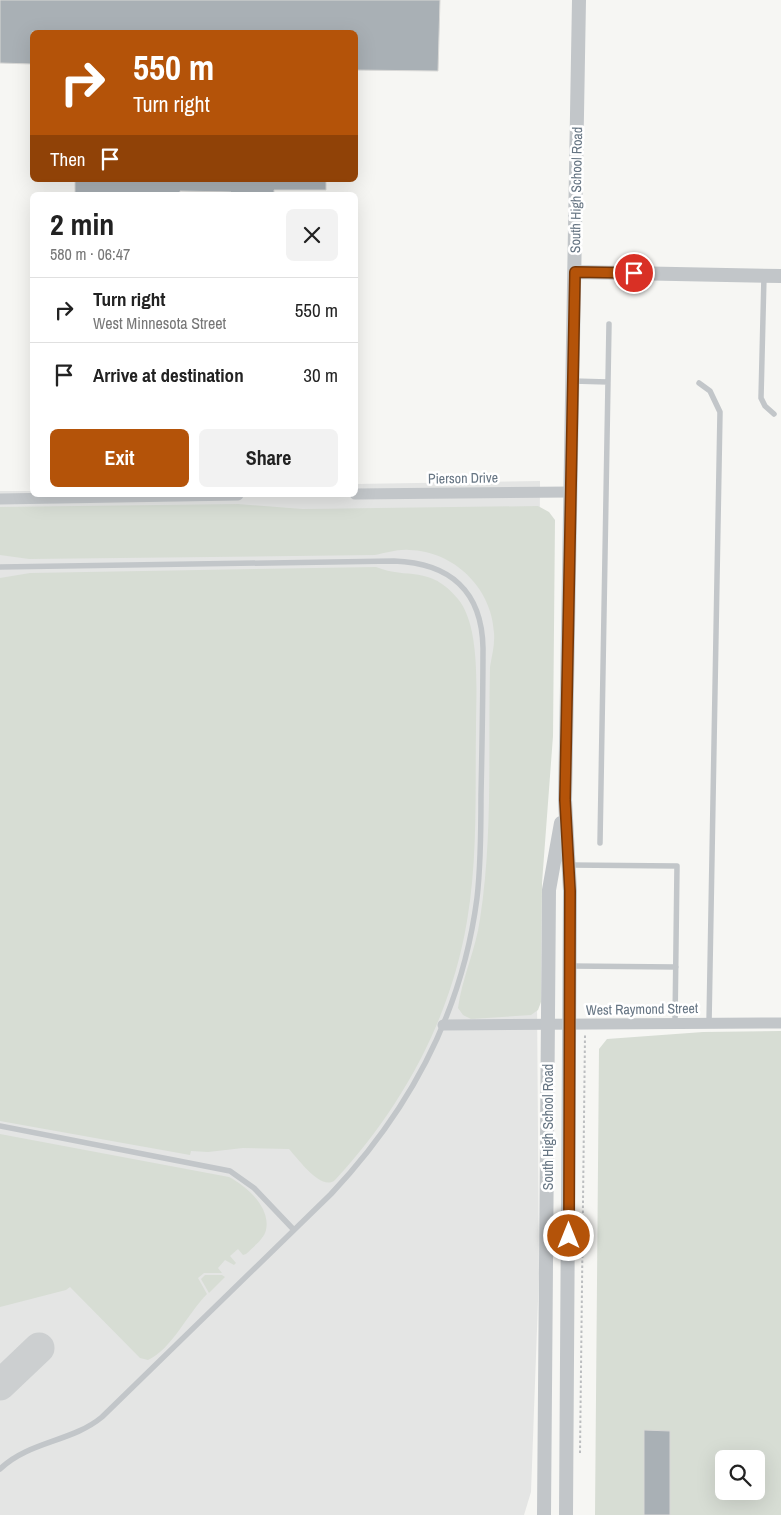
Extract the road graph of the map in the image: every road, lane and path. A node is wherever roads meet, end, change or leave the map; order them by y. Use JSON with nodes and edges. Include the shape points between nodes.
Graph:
{"nodes":[{"id":1,"x":579,"y":0,"type":"edge"},
{"id":2,"x":575,"y":272,"type":"junction"},
{"id":3,"x":764,"y":276,"type":"junction"},
{"id":4,"x":781,"y":276,"type":"edge"},
{"id":5,"x":608,"y":324,"type":"dead end"},
{"id":6,"x":573,"y":381,"type":"junction"},
{"id":7,"x":608,"y":382,"type":"junction"},
{"id":8,"x":700,"y":383,"type":"dead end"},
{"id":9,"x":774,"y":414,"type":"dead end"},
{"id":10,"x":571,"y":492,"type":"junction"},
{"id":11,"x":358,"y":494,"type":"edge"},
{"id":12,"x":119,"y":497,"type":"edge"},
{"id":13,"x":0,"y":499,"type":"edge"},
{"id":14,"x":0,"y":567,"type":"edge"},
{"id":15,"x":565,"y":800,"type":"junction"},
{"id":16,"x":600,"y":843,"type":"dead end"},
{"id":17,"x":569,"y":865,"type":"junction"},
{"id":18,"x":570,"y":966,"type":"junction"},
{"id":19,"x":676,"y":967,"type":"junction"},
{"id":20,"x":709,"y":1023,"type":"junction"},
{"id":21,"x":781,"y":1023,"type":"edge"},
{"id":22,"x":675,"y":1024,"type":"junction"},
{"id":23,"x":444,"y":1025,"type":"junction"},
{"id":24,"x":570,"y":1025,"type":"junction"},
{"id":25,"x":585,"y":1025,"type":"junction"},
{"id":26,"x":548,"y":1026,"type":"junction"},
{"id":27,"x":0,"y":1126,"type":"edge"},
{"id":28,"x":294,"y":1230,"type":"junction"},
{"id":29,"x":580,"y":1456,"type":"dead end"},
{"id":30,"x":0,"y":1470,"type":"edge"},
{"id":31,"x":544,"y":1515,"type":"edge"},
{"id":32,"x":566,"y":1515,"type":"edge"}],
"edges":[{"from":1,"to":2,"type":"street","name":"South High School Road"},
{"from":2,"to":3,"type":"street"},
{"from":2,"to":6,"type":"street","name":"South High School Road"},
{"from":3,"to":4,"type":"street"},
{"from":3,"to":9,"type":"lane","via":[[761,398]]},
{"from":5,"to":7,"type":"lane"},
{"from":6,"to":7,"type":"lane"},
{"from":6,"to":10,"type":"street","name":"South High School Road"},
{"from":7,"to":16,"type":"lane"},
{"from":8,"to":20,"type":"lane","via":[[710,391],[720,412]]},
{"from":10,"to":11,"type":"street","name":"Pierson Drive"},
{"from":10,"to":15,"type":"street","name":"South High School Road"},
{"from":12,"to":13,"type":"street"},
{"from":14,"to":23,"type":"lane","via":[[394,560],[429,565],[459,583],[477,608],[483,637],[480,850],[471,934]]},
{"from":15,"to":17,"type":"street","name":"South High School Road"},
{"from":15,"to":26,"type":"street","name":"South High School Road","via":[[549,890]]},
{"from":17,"to":18,"type":"street","name":"South High School Road"},
{"from":17,"to":19,"type":"lane","via":[[677,866]]},
{"from":18,"to":19,"type":"lane"},
{"from":18,"to":24,"type":"street","name":"South High School Road"},
{"from":19,"to":22,"type":"lane"},
{"from":20,"to":21,"type":"street","name":"West Raymond Street"},
{"from":20,"to":22,"type":"street","name":"West Raymond Street"},
{"from":22,"to":25,"type":"street","name":"West Raymond Street"},
{"from":23,"to":26,"type":"street","name":"West Raymond Street"},
{"from":23,"to":28,"type":"lane","via":[[415,1084],[364,1159]]},
{"from":24,"to":25,"type":"street","name":"West Raymond Street"},
{"from":24,"to":26,"type":"street","name":"West Raymond Street"},
{"from":24,"to":32,"type":"street","name":"South High School Road"},
{"from":25,"to":29,"type":"path"},
{"from":26,"to":31,"type":"street","name":"South High School Road"},
{"from":27,"to":28,"type":"lane","via":[[230,1171],[254,1188]]},
{"from":28,"to":30,"type":"lane","via":[[98,1421],[20,1453]]}]}
